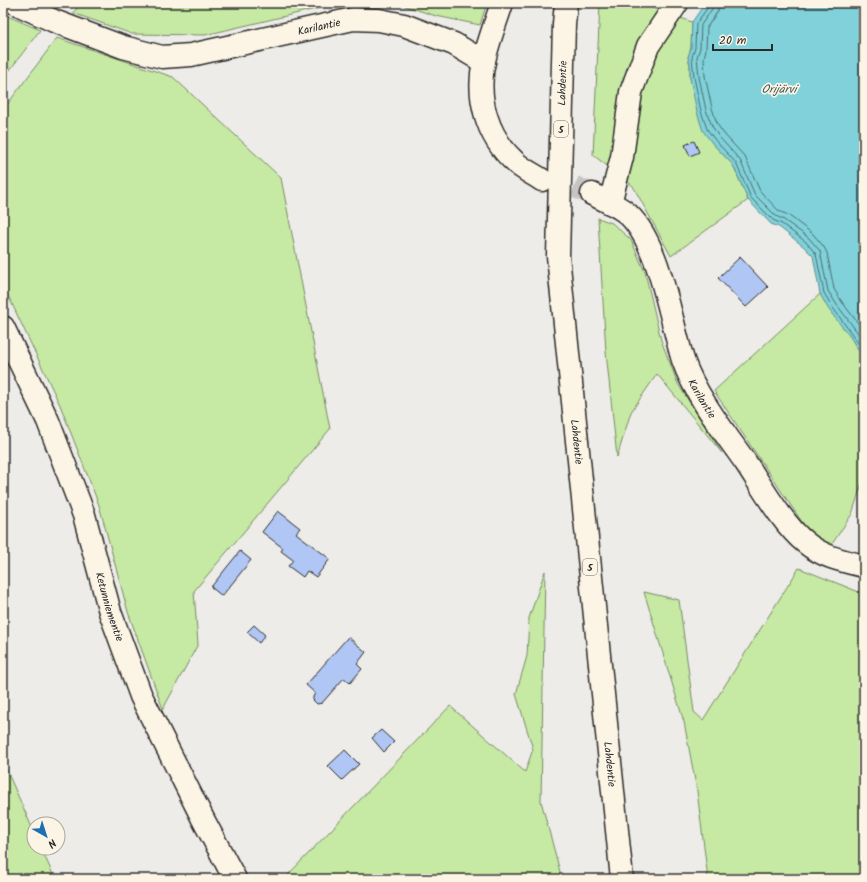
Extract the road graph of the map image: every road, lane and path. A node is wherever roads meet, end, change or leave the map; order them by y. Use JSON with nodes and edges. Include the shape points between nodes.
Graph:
{"nodes":[{"id":1,"x":15,"y":3,"type":"edge"},
{"id":2,"x":502,"y":3,"type":"edge"},
{"id":3,"x":566,"y":3,"type":"edge"},
{"id":4,"x":677,"y":3,"type":"edge"},
{"id":5,"x":484,"y":62,"type":"junction"},
{"id":6,"x":542,"y":180,"type":"tunnel mouth"},
{"id":7,"x":3,"y":327,"type":"edge"},
{"id":8,"x":864,"y":566,"type":"edge"},
{"id":9,"x":235,"y":879,"type":"edge"},
{"id":10,"x":622,"y":879,"type":"edge"}],
"edges":[{"from":1,"to":5,"type":"main road","name":"Karilantie","via":[[123,47],[162,56],[191,55],[353,19],[379,20],[404,25],[454,44]]},
{"from":2,"to":5,"type":"main road"},
{"from":3,"to":10,"type":"main road","name":"Lahdentie","number":"5","via":[[558,256]]},
{"from":4,"to":8,"type":"main road","name":"Karilantie","via":[[648,46],[632,92],[622,157],[601,199],[624,211],[641,230],[661,278],[684,361],[696,390],[775,506],[806,543],[833,559]]},
{"from":5,"to":6,"type":"main road","via":[[482,91],[485,118],[497,142],[515,162]]},
{"from":7,"to":9,"type":"main road","name":"Ketunniementie","via":[[48,421],[84,515],[110,612],[141,696]]}]}
